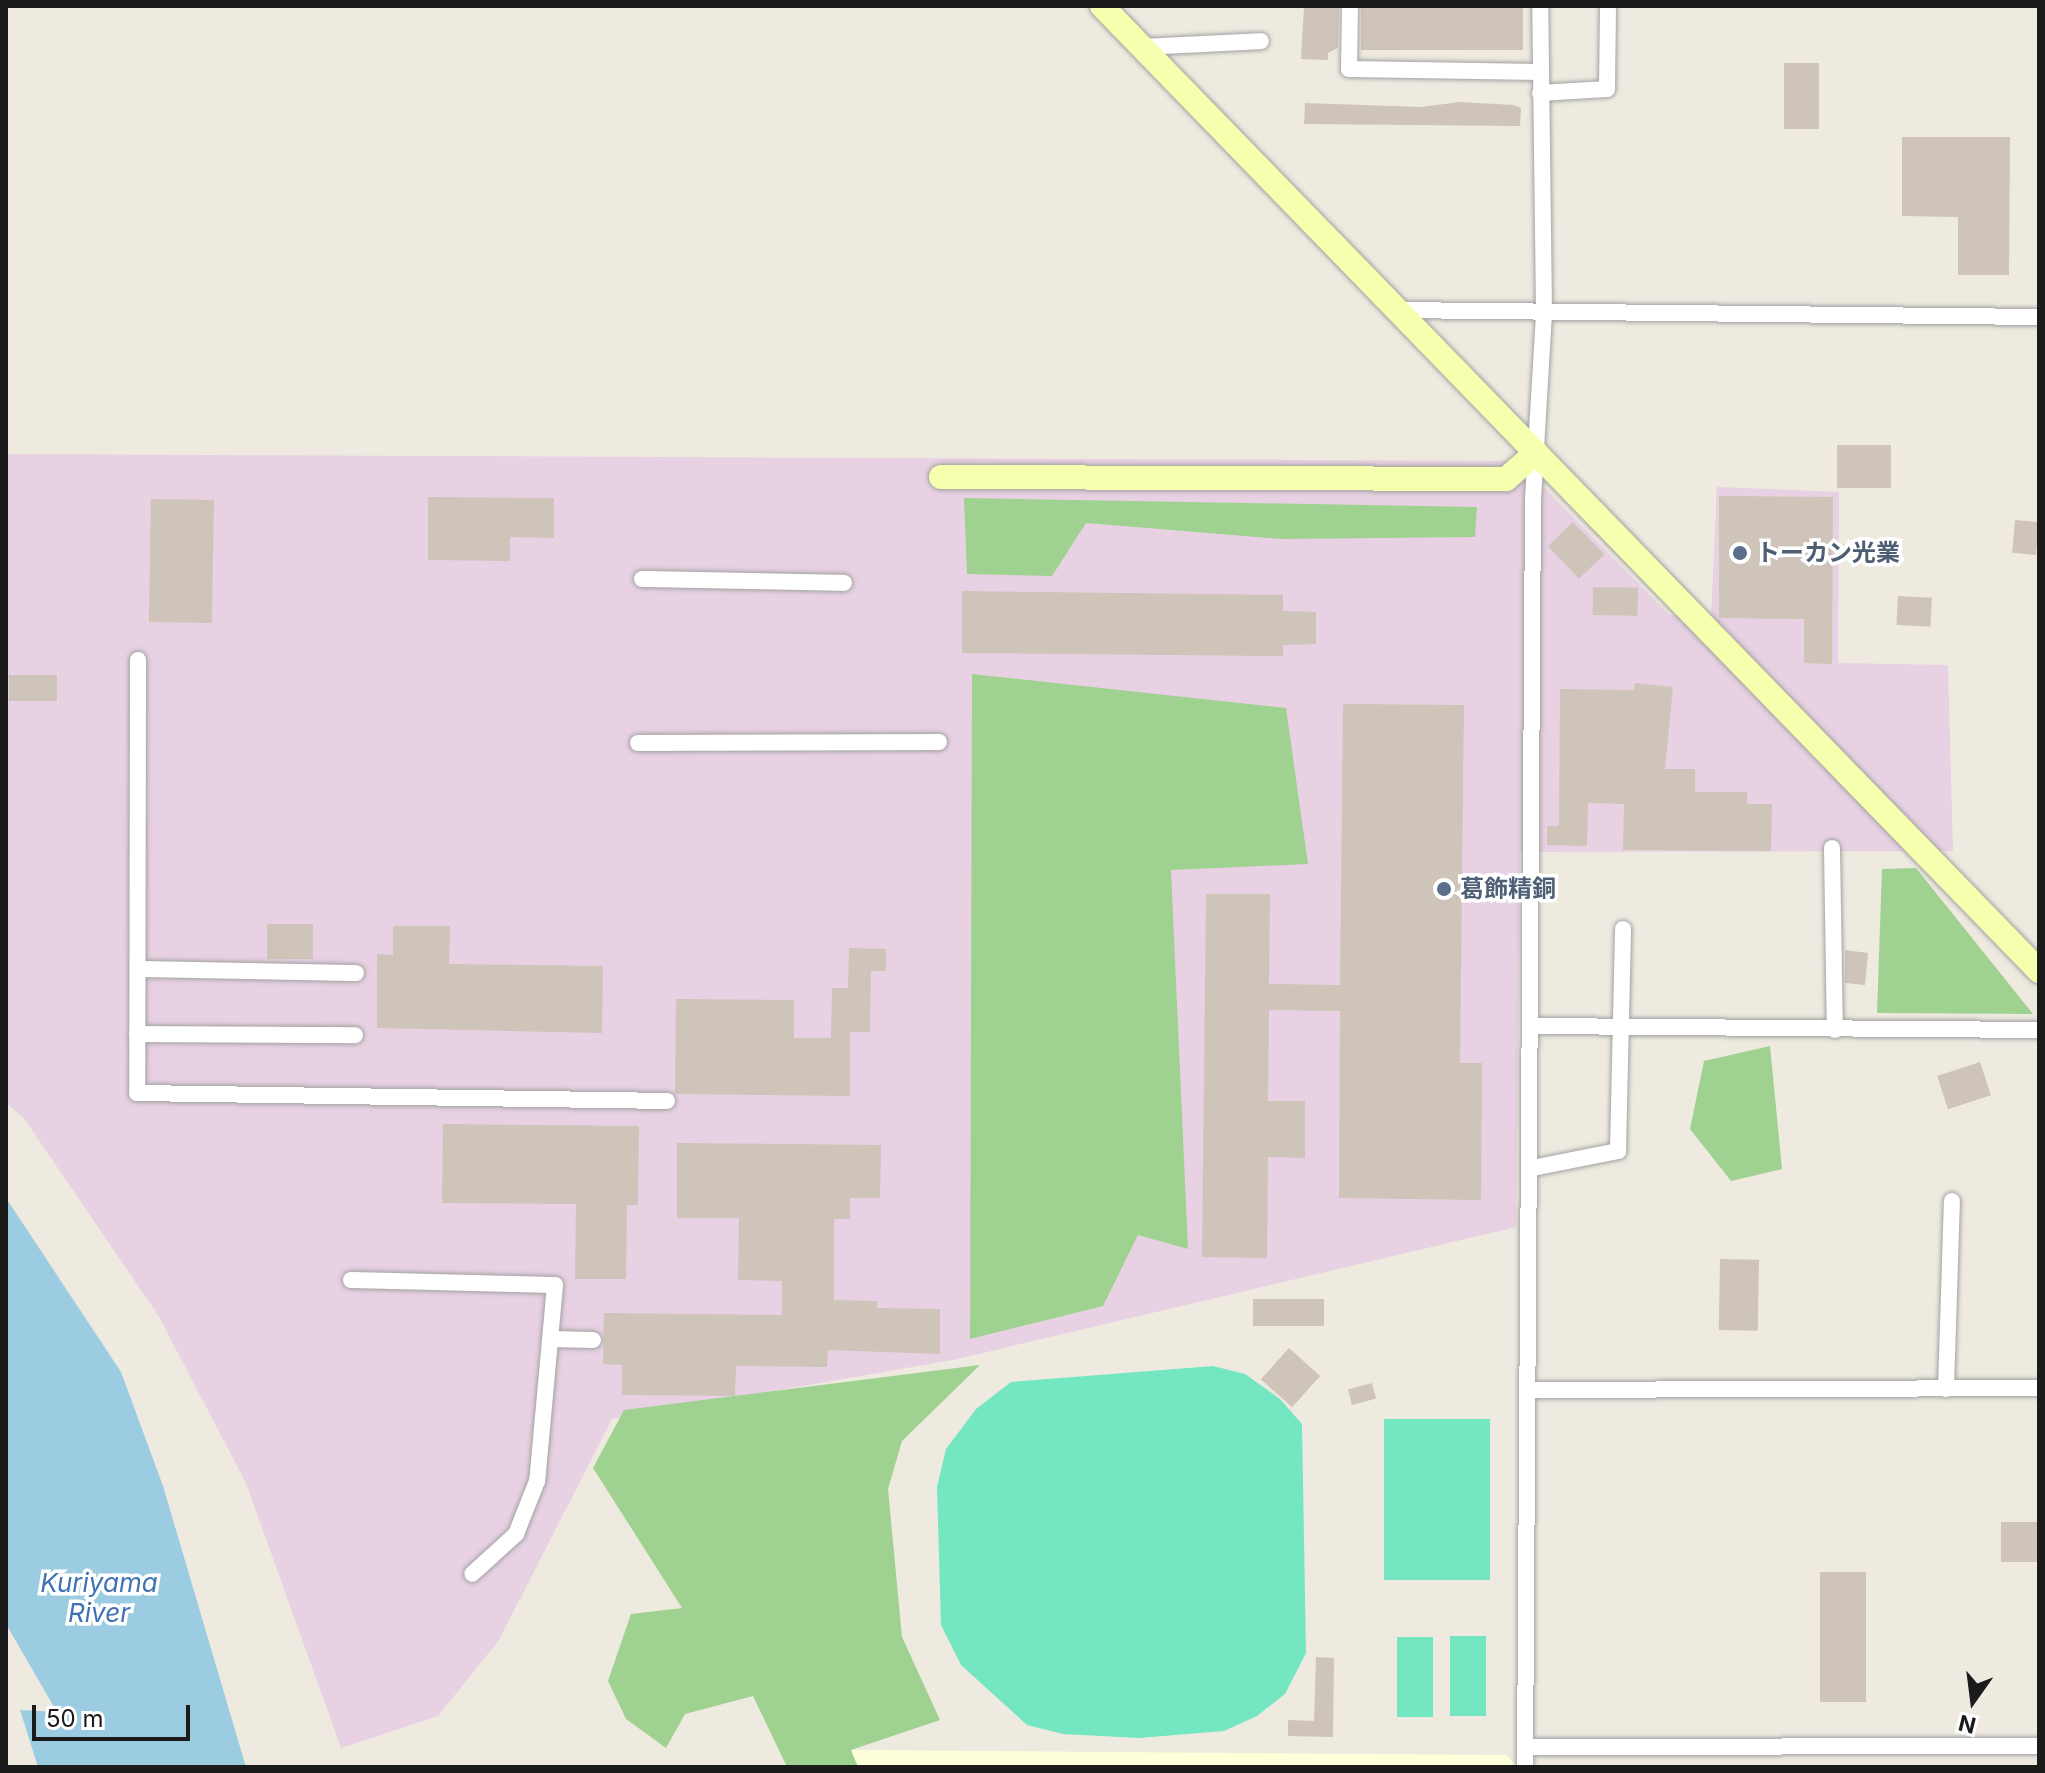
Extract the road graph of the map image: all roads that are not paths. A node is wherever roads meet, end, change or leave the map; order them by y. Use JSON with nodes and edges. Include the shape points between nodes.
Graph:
{"nodes":[{"id":1,"x":1102,"y":6,"type":"edge"},
{"id":2,"x":1350,"y":6,"type":"edge"},
{"id":3,"x":1540,"y":6,"type":"edge"},
{"id":4,"x":1608,"y":6,"type":"edge"},
{"id":5,"x":1261,"y":41,"type":"dead end"},
{"id":6,"x":1140,"y":47,"type":"junction"},
{"id":7,"x":1540,"y":72,"type":"junction"},
{"id":8,"x":1540,"y":93,"type":"junction"},
{"id":9,"x":1394,"y":310,"type":"junction"},
{"id":10,"x":1544,"y":312,"type":"junction"},
{"id":11,"x":2039,"y":317,"type":"edge"},
{"id":12,"x":1536,"y":453,"type":"junction"},
{"id":13,"x":941,"y":477,"type":"dead end"},
{"id":14,"x":642,"y":579,"type":"dead end"},
{"id":15,"x":844,"y":583,"type":"dead end"},
{"id":16,"x":138,"y":660,"type":"dead end"},
{"id":17,"x":939,"y":742,"type":"dead end"},
{"id":18,"x":638,"y":743,"type":"dead end"},
{"id":19,"x":1832,"y":848,"type":"dead end"},
{"id":20,"x":1623,"y":929,"type":"dead end"},
{"id":21,"x":138,"y":969,"type":"junction"},
{"id":22,"x":2039,"y":971,"type":"edge"},
{"id":23,"x":356,"y":973,"type":"dead end"},
{"id":24,"x":1533,"y":1026,"type":"junction"},
{"id":25,"x":1621,"y":1027,"type":"junction"},
{"id":26,"x":1835,"y":1030,"type":"junction"},
{"id":27,"x":2039,"y":1030,"type":"edge"},
{"id":28,"x":137,"y":1034,"type":"junction"},
{"id":29,"x":355,"y":1035,"type":"dead end"},
{"id":30,"x":667,"y":1101,"type":"dead end"},
{"id":31,"x":1532,"y":1168,"type":"junction"},
{"id":32,"x":1952,"y":1201,"type":"dead end"},
{"id":33,"x":351,"y":1280,"type":"dead end"},
{"id":34,"x":553,"y":1339,"type":"junction"},
{"id":35,"x":593,"y":1340,"type":"dead end"},
{"id":36,"x":2039,"y":1388,"type":"edge"},
{"id":37,"x":1946,"y":1389,"type":"junction"},
{"id":38,"x":1529,"y":1390,"type":"junction"},
{"id":39,"x":472,"y":1574,"type":"dead end"},
{"id":40,"x":2039,"y":1746,"type":"edge"},
{"id":41,"x":1526,"y":1747,"type":"junction"},
{"id":42,"x":1525,"y":1767,"type":"edge"}],
"edges":[{"from":1,"to":6,"type":"street"},
{"from":2,"to":7,"type":"street","via":[[1349,69]]},
{"from":3,"to":7,"type":"street"},
{"from":4,"to":8,"type":"street","via":[[1607,89]]},
{"from":5,"to":6,"type":"street"},
{"from":6,"to":9,"type":"street"},
{"from":7,"to":8,"type":"street"},
{"from":8,"to":10,"type":"street"},
{"from":9,"to":10,"type":"street"},
{"from":9,"to":12,"type":"street"},
{"from":10,"to":11,"type":"street"},
{"from":10,"to":12,"type":"street"},
{"from":12,"to":13,"type":"street","via":[[1506,479]]},
{"from":12,"to":22,"type":"street"},
{"from":12,"to":24,"type":"street"},
{"from":14,"to":15,"type":"street"},
{"from":16,"to":21,"type":"street"},
{"from":17,"to":18,"type":"street"},
{"from":19,"to":26,"type":"street"},
{"from":20,"to":25,"type":"street"},
{"from":21,"to":23,"type":"street"},
{"from":21,"to":28,"type":"street"},
{"from":24,"to":25,"type":"street"},
{"from":24,"to":31,"type":"street"},
{"from":25,"to":26,"type":"street"},
{"from":25,"to":31,"type":"street","via":[[1618,1151]]},
{"from":26,"to":27,"type":"street"},
{"from":28,"to":29,"type":"street"},
{"from":28,"to":30,"type":"street","via":[[137,1093]]},
{"from":31,"to":38,"type":"street"},
{"from":32,"to":37,"type":"street"},
{"from":33,"to":34,"type":"street","via":[[555,1285]]},
{"from":34,"to":35,"type":"street"},
{"from":34,"to":39,"type":"street","via":[[537,1481],[516,1534]]},
{"from":36,"to":37,"type":"street"},
{"from":37,"to":38,"type":"street"},
{"from":38,"to":41,"type":"street"},
{"from":40,"to":41,"type":"street"},
{"from":41,"to":42,"type":"street"}]}
